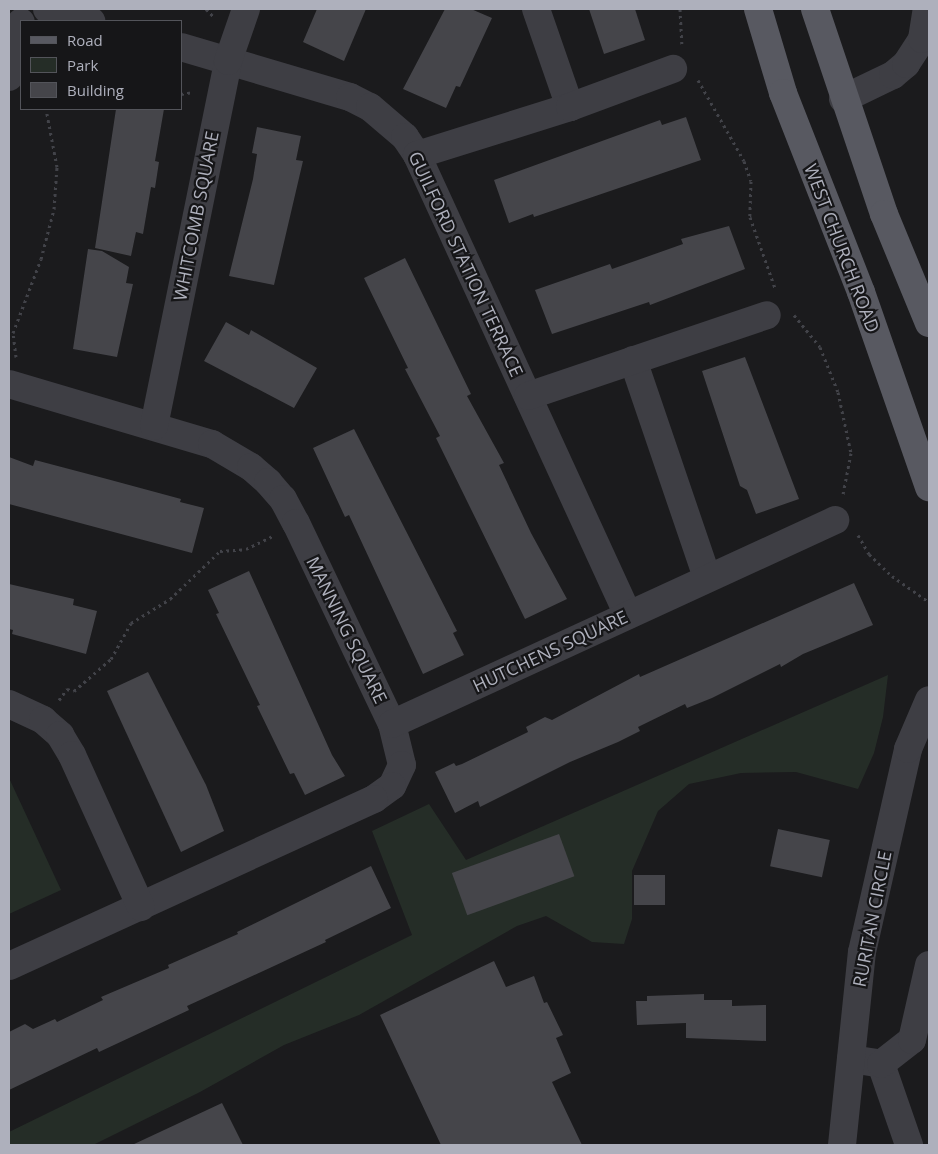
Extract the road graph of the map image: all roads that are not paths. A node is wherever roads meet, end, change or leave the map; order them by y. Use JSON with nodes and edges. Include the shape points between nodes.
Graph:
{"nodes":[{"id":1,"x":47,"y":9,"type":"edge"},
{"id":2,"x":246,"y":9,"type":"edge"},
{"id":3,"x":536,"y":9,"type":"edge"},
{"id":4,"x":758,"y":9,"type":"edge"},
{"id":5,"x":815,"y":9,"type":"edge"},
{"id":6,"x":927,"y":9,"type":"edge"},
{"id":7,"x":87,"y":20,"type":"edge"},
{"id":8,"x":20,"y":26,"type":"edge"},
{"id":9,"x":182,"y":47,"type":"edge"},
{"id":10,"x":228,"y":60,"type":"junction"},
{"id":11,"x":673,"y":69,"type":"dead end"},
{"id":12,"x":9,"y":76,"type":"edge"},
{"id":13,"x":843,"y":99,"type":"junction"},
{"id":14,"x":570,"y":107,"type":"junction"},
{"id":15,"x":417,"y":155,"type":"junction"},
{"id":16,"x":767,"y":315,"type":"dead end"},
{"id":17,"x":929,"y":323,"type":"edge"},
{"id":18,"x":633,"y":360,"type":"junction"},
{"id":19,"x":11,"y":374,"type":"edge"},
{"id":20,"x":528,"y":396,"type":"junction"},
{"id":21,"x":154,"y":426,"type":"junction"},
{"id":22,"x":929,"y":487,"type":"edge"},
{"id":23,"x":835,"y":520,"type":"dead end"},
{"id":24,"x":707,"y":577,"type":"junction"},
{"id":25,"x":628,"y":615,"type":"junction"},
{"id":26,"x":929,"y":700,"type":"edge"},
{"id":27,"x":9,"y":704,"type":"edge"},
{"id":28,"x":392,"y":724,"type":"junction"},
{"id":29,"x":140,"y":907,"type":"junction"},
{"id":30,"x":929,"y":965,"type":"edge"},
{"id":31,"x":9,"y":966,"type":"edge"},
{"id":32,"x":851,"y":1059,"type":"junction"},
{"id":33,"x":881,"y":1064,"type":"junction"},
{"id":34,"x":842,"y":1145,"type":"edge"},
{"id":35,"x":909,"y":1145,"type":"edge"}],
"edges":[{"from":1,"to":7,"type":"street"},
{"from":2,"to":10,"type":"street","name":"WHITCOMB SQUARE"},
{"from":3,"to":14,"type":"street"},
{"from":4,"to":22,"type":"main road","name":"WEST CHURCH ROAD","via":[[783,94],[861,292]]},
{"from":5,"to":13,"type":"main road"},
{"from":6,"to":13,"type":"street","via":[[922,39],[906,64],[893,75]]},
{"from":8,"to":12,"type":"street"},
{"from":9,"to":10,"type":"street","name":"GUILFORD STATION TERRACE"},
{"from":10,"to":15,"type":"street","name":"GUILFORD STATION TERRACE","via":[[370,106],[389,120]]},
{"from":10,"to":21,"type":"street","name":"WHITCOMB SQUARE"},
{"from":11,"to":14,"type":"street"},
{"from":13,"to":17,"type":"main road","via":[[884,214]]},
{"from":14,"to":15,"type":"street"},
{"from":15,"to":20,"type":"street","name":"GUILFORD STATION TERRACE"},
{"from":16,"to":18,"type":"street"},
{"from":18,"to":20,"type":"street"},
{"from":18,"to":24,"type":"street"},
{"from":19,"to":21,"type":"street","name":"MANNING SQUARE"},
{"from":20,"to":25,"type":"street","name":"GUILFORD STATION TERRACE"},
{"from":21,"to":28,"type":"street","name":"MANNING SQUARE","via":[[212,444],[251,467],[283,499]]},
{"from":23,"to":24,"type":"street","name":"HUTCHENS SQUARE"},
{"from":24,"to":25,"type":"street","name":"HUTCHENS SQUARE"},
{"from":25,"to":28,"type":"street","name":"HUTCHENS SQUARE"},
{"from":26,"to":32,"type":"street","name":"RURITAN CIRCLE","via":[[908,749],[862,952]]},
{"from":27,"to":29,"type":"street","via":[[43,720],[60,736],[72,755]]},
{"from":28,"to":29,"type":"street","name":"MANNING SQUARE","via":[[402,765],[392,786],[374,799]]},
{"from":29,"to":31,"type":"street","name":"MANNING SQUARE"},
{"from":30,"to":33,"type":"street","via":[[912,1040]]},
{"from":32,"to":33,"type":"street"},
{"from":32,"to":34,"type":"street","name":"RURITAN CIRCLE"},
{"from":33,"to":35,"type":"street"}]}
